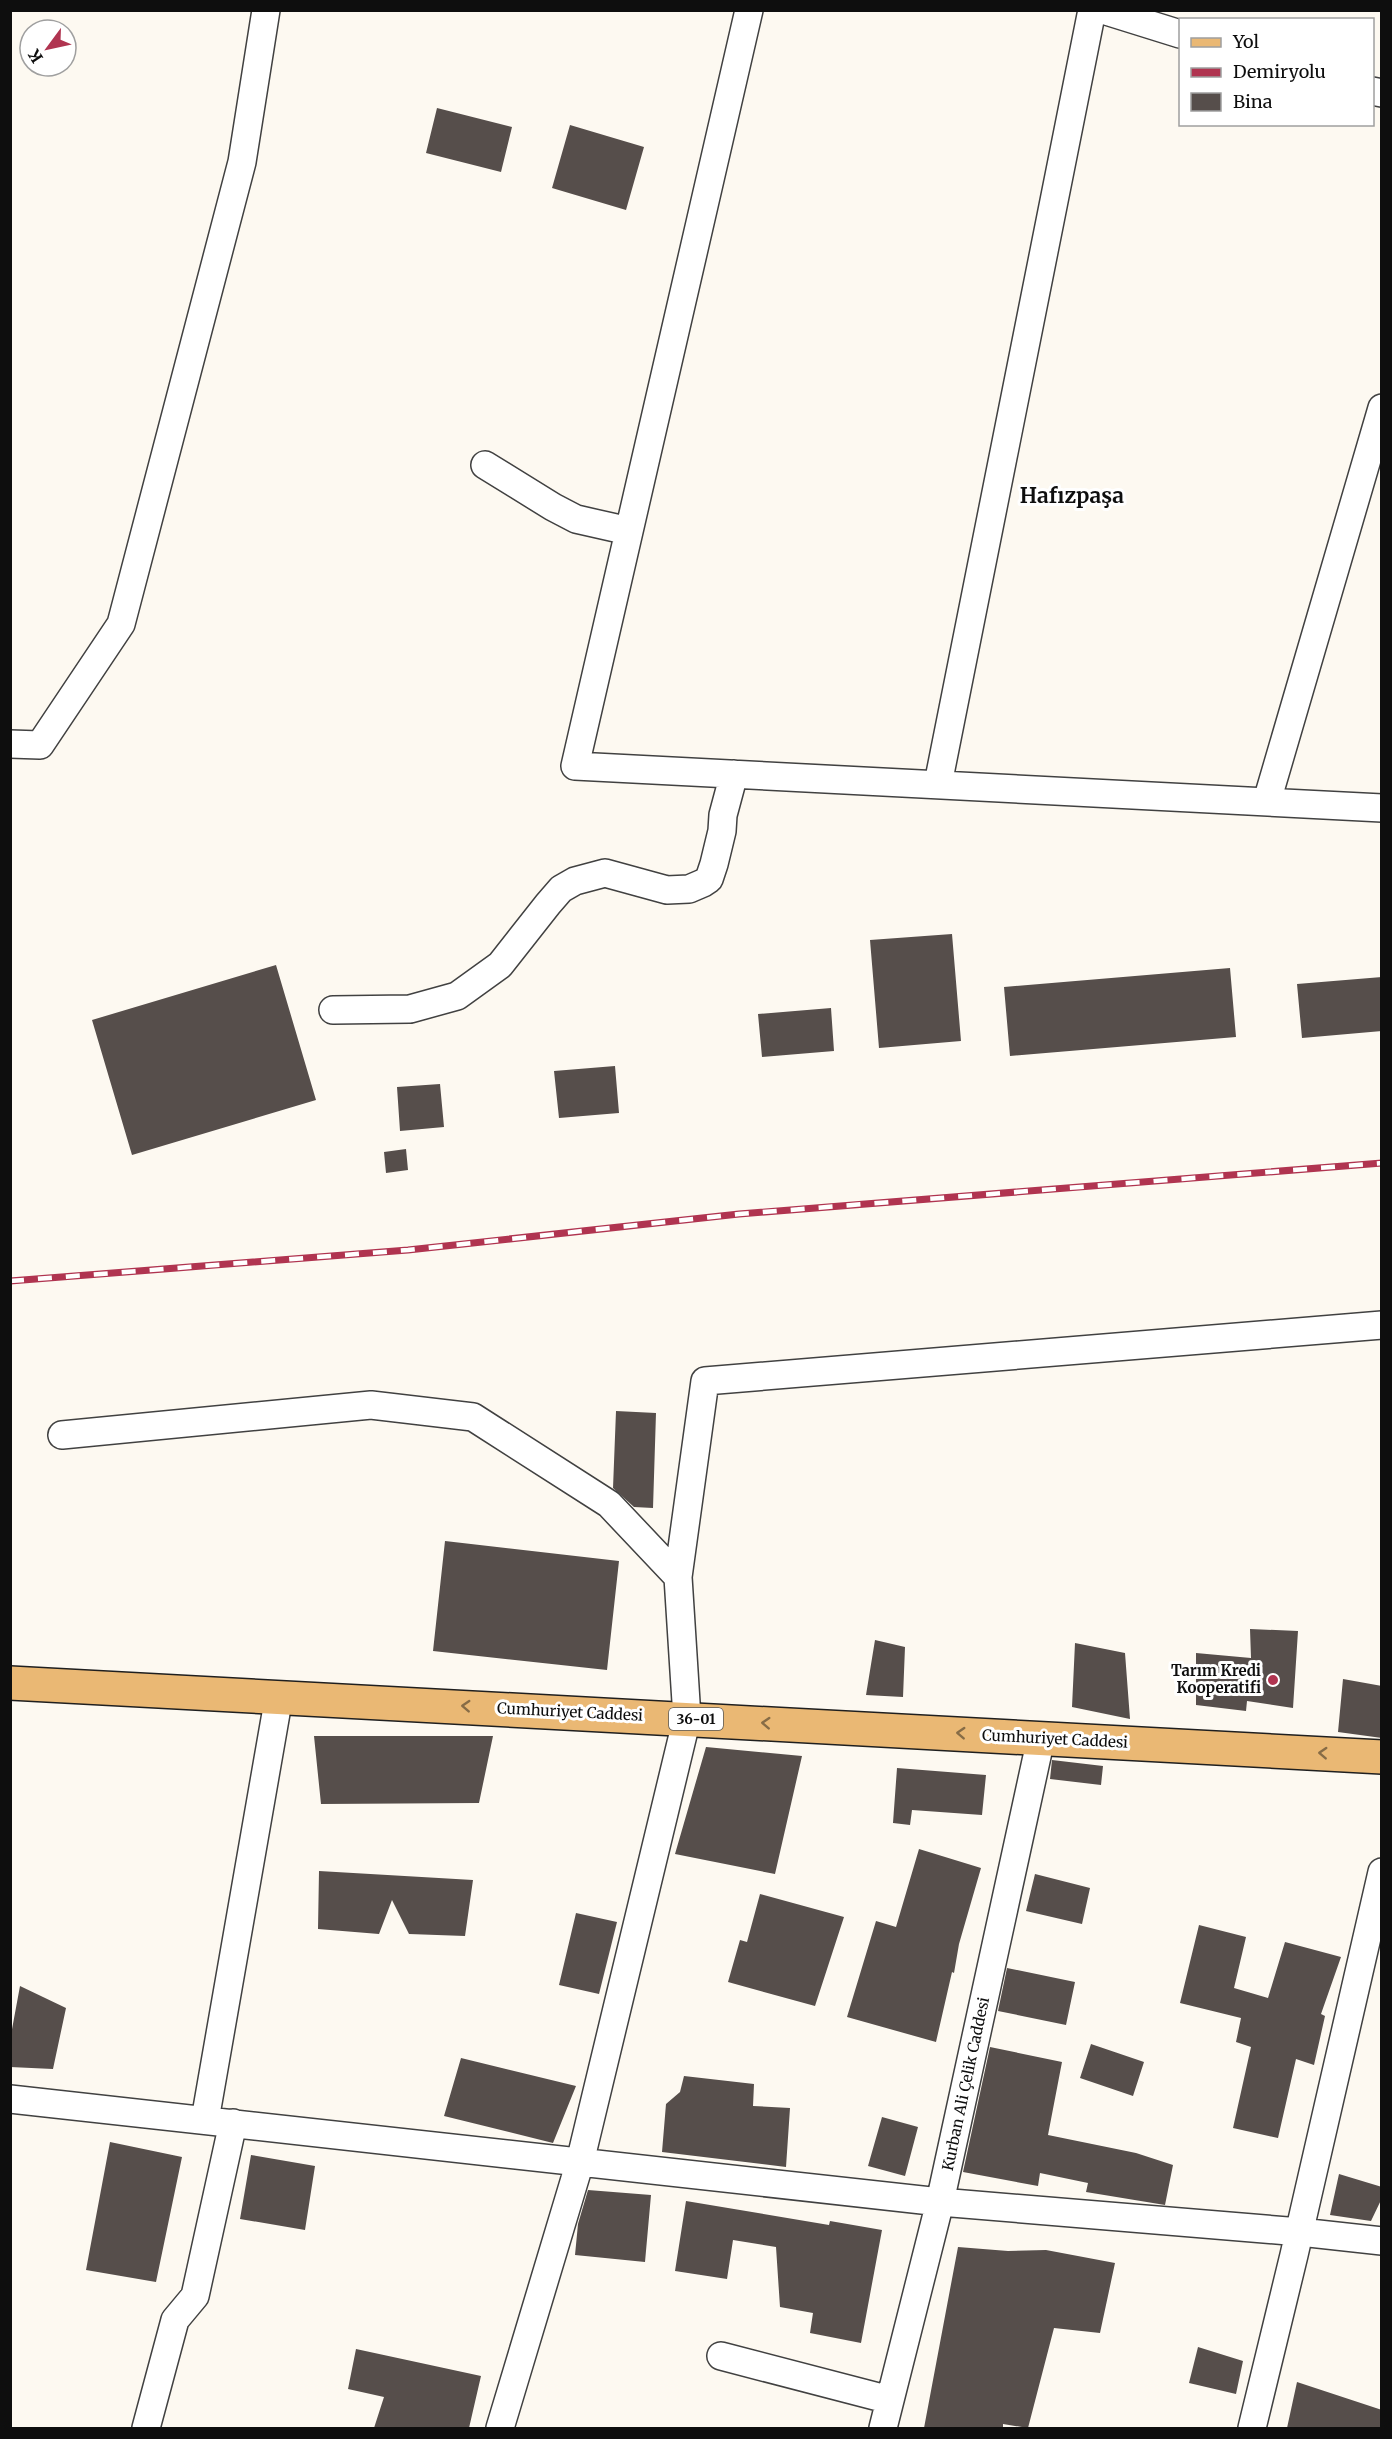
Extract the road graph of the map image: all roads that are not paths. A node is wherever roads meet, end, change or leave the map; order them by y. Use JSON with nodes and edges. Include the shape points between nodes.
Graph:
{"nodes":[{"id":1,"x":266,"y":10,"type":"edge"},
{"id":2,"x":749,"y":10,"type":"edge"},
{"id":3,"x":1092,"y":10,"type":"edge"},
{"id":4,"x":1103,"y":10,"type":"edge"},
{"id":5,"x":1179,"y":34,"type":"edge"},
{"id":6,"x":1382,"y":408,"type":"edge"},
{"id":7,"x":485,"y":465,"type":"dead end"},
{"id":8,"x":629,"y":531,"type":"junction"},
{"id":9,"x":10,"y":744,"type":"edge"},
{"id":10,"x":734,"y":774,"type":"junction"},
{"id":11,"x":938,"y":784,"type":"junction"},
{"id":12,"x":1266,"y":801,"type":"junction"},
{"id":13,"x":1382,"y":808,"type":"edge"},
{"id":14,"x":333,"y":1010,"type":"dead end"},
{"id":15,"x":1382,"y":1325,"type":"edge"},
{"id":16,"x":62,"y":1435,"type":"dead end"},
{"id":17,"x":678,"y":1576,"type":"junction"},
{"id":18,"x":10,"y":1683,"type":"edge"},
{"id":19,"x":279,"y":1696,"type":"junction"},
{"id":20,"x":687,"y":1718,"type":"junction"},
{"id":21,"x":1041,"y":1738,"type":"junction"},
{"id":22,"x":1382,"y":1757,"type":"edge"},
{"id":23,"x":1382,"y":1872,"type":"edge"},
{"id":24,"x":10,"y":2099,"type":"edge"},
{"id":25,"x":205,"y":2120,"type":"junction"},
{"id":26,"x":233,"y":2123,"type":"junction"},
{"id":27,"x":580,"y":2162,"type":"junction"},
{"id":28,"x":940,"y":2202,"type":"junction"},
{"id":29,"x":1300,"y":2232,"type":"junction"},
{"id":30,"x":1382,"y":2241,"type":"edge"},
{"id":31,"x":721,"y":2356,"type":"dead end"},
{"id":32,"x":890,"y":2400,"type":"junction"},
{"id":33,"x":146,"y":2428,"type":"edge"},
{"id":34,"x":500,"y":2428,"type":"edge"},
{"id":35,"x":883,"y":2428,"type":"edge"},
{"id":36,"x":1252,"y":2428,"type":"edge"}],
"edges":[{"from":1,"to":9,"type":"street","via":[[242,162],[121,624],[40,745]]},
{"from":2,"to":8,"type":"street"},
{"from":3,"to":11,"type":"street"},
{"from":4,"to":5,"type":"street"},
{"from":6,"to":12,"type":"street"},
{"from":7,"to":8,"type":"street","via":[[576,519]]},
{"from":8,"to":10,"type":"street","via":[[575,766]]},
{"from":10,"to":11,"type":"street"},
{"from":10,"to":14,"type":"street","via":[[714,864],[709,879],[703,883],[689,889],[667,890],[605,873],[575,881],[561,889],[500,965],[457,996],[410,1009]]},
{"from":11,"to":12,"type":"street"},
{"from":12,"to":13,"type":"street"},
{"from":15,"to":17,"type":"street","via":[[705,1381]]},
{"from":16,"to":17,"type":"street","via":[[371,1405],[473,1417],[609,1504]]},
{"from":17,"to":20,"type":"street"},
{"from":18,"to":19,"type":"main road","name":"Cumhuriyet Caddesi","number":"36-01"},
{"from":20,"to":19,"type":"main road","name":"Cumhuriyet Caddesi","number":"36-01","one_way":true},
{"from":19,"to":25,"type":"street"},
{"from":21,"to":20,"type":"main road","name":"Cumhuriyet Caddesi","number":"36-01","one_way":true},
{"from":20,"to":27,"type":"street"},
{"from":22,"to":21,"type":"main road","name":"Cumhuriyet Caddesi","number":"36-01","one_way":true},
{"from":21,"to":28,"type":"street","name":"Kurban Ali Çelik Caddesi"},
{"from":23,"to":29,"type":"street"},
{"from":24,"to":25,"type":"street"},
{"from":25,"to":26,"type":"street"},
{"from":26,"to":27,"type":"street"},
{"from":26,"to":33,"type":"street","via":[[195,2296],[175,2320]]},
{"from":27,"to":28,"type":"street"},
{"from":27,"to":34,"type":"street"},
{"from":28,"to":29,"type":"street"},
{"from":28,"to":32,"type":"street","name":"Kurban Ali Çelik Caddesi"},
{"from":29,"to":30,"type":"street"},
{"from":29,"to":36,"type":"street"},
{"from":31,"to":32,"type":"street"},
{"from":32,"to":35,"type":"street","name":"Kurban Ali Çelik Caddesi"}]}
